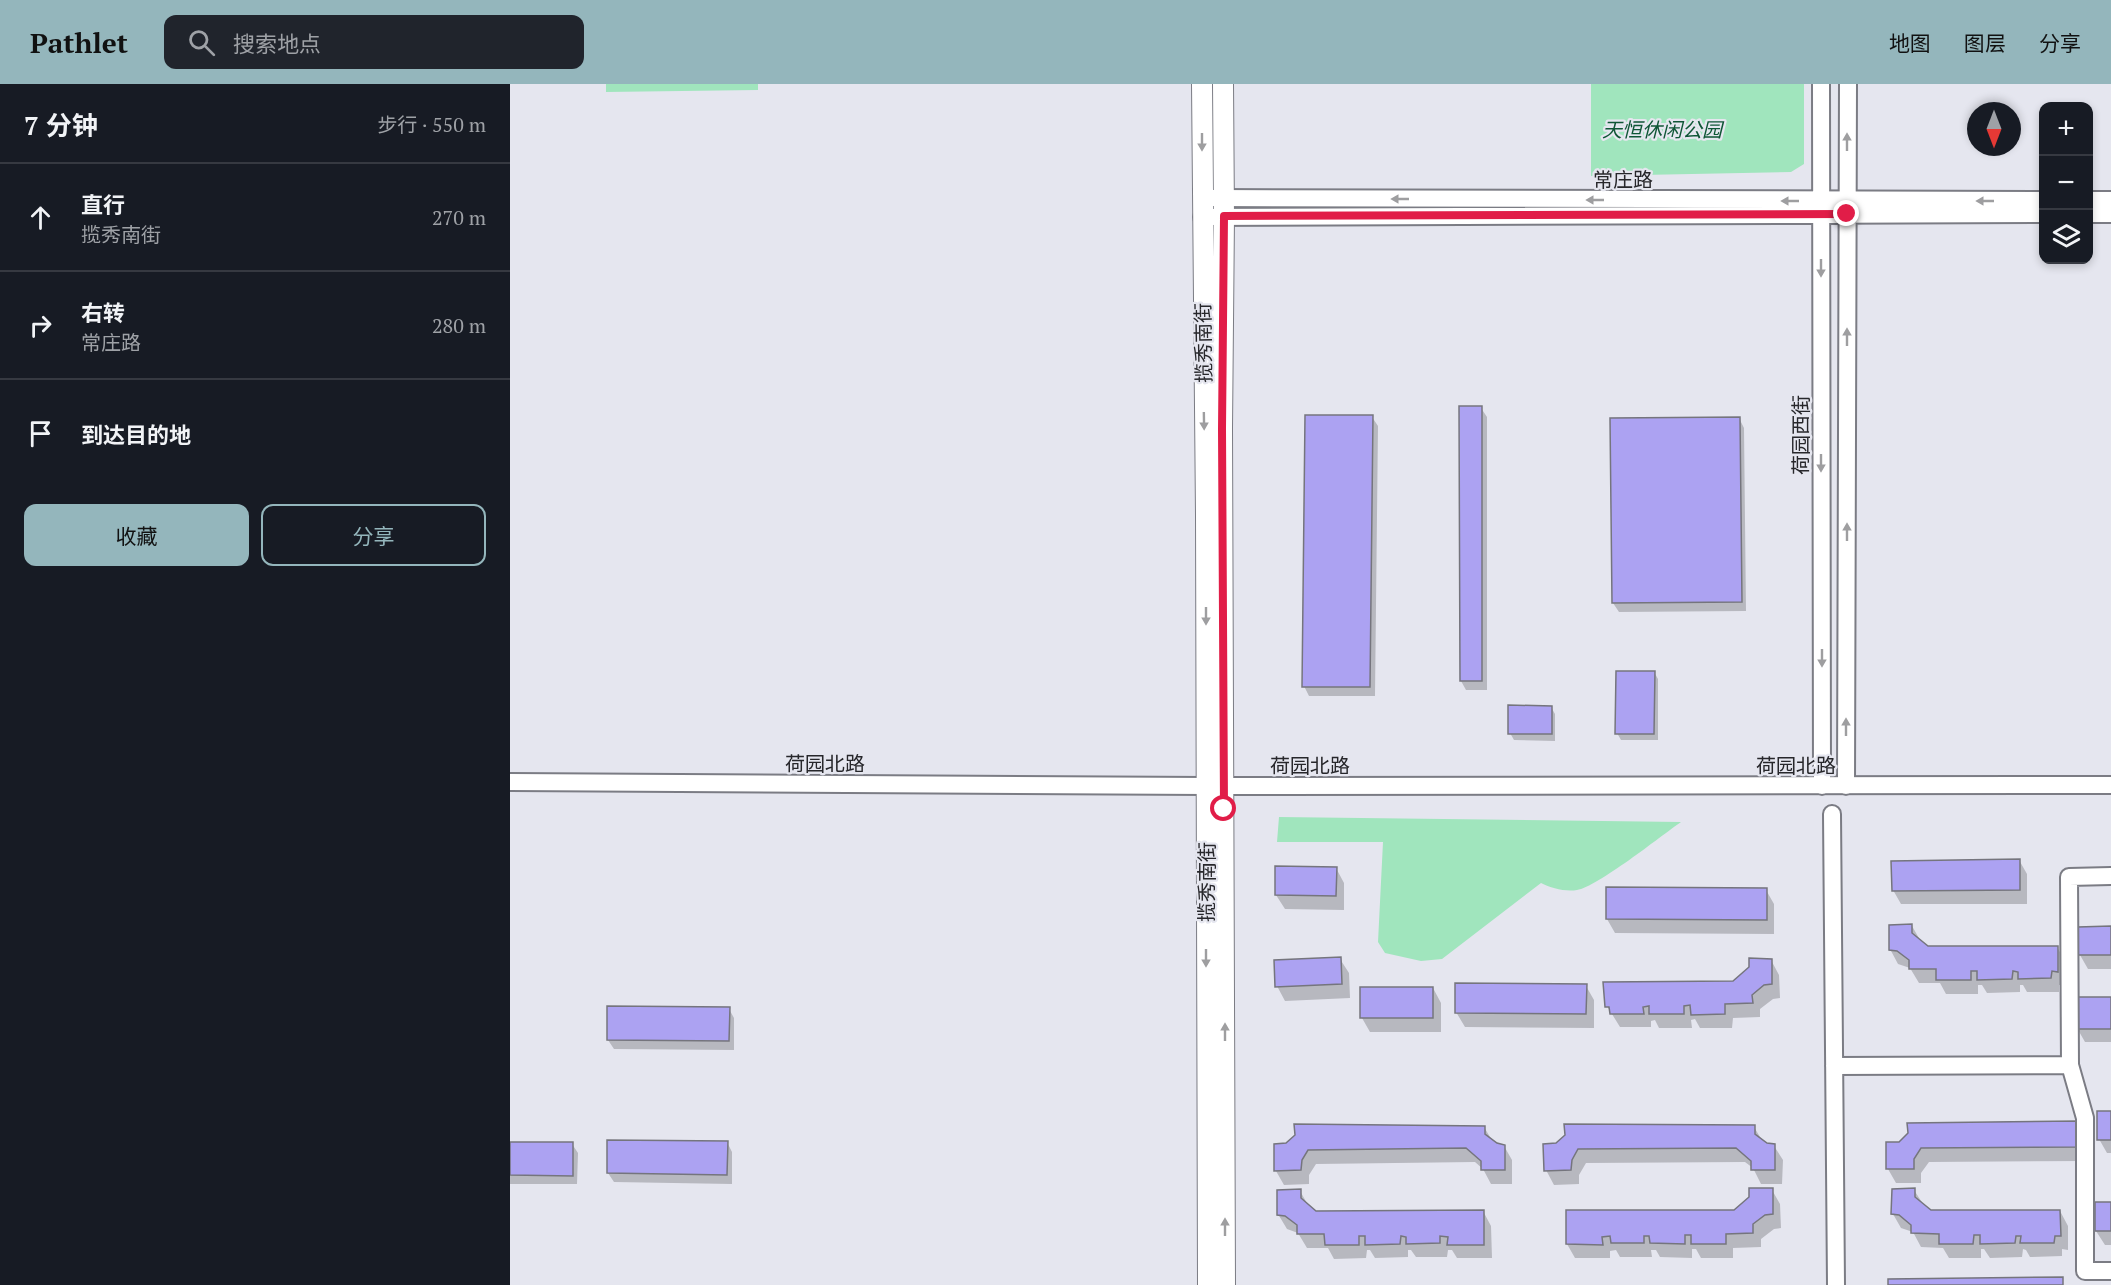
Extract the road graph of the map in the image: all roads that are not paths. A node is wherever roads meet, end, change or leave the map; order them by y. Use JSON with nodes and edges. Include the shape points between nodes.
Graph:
{"nodes":[{"id":1,"x":1202,"y":84,"type":"edge"},
{"id":2,"x":1223,"y":84,"type":"edge"},
{"id":3,"x":1821,"y":84,"type":"edge"},
{"id":4,"x":1848,"y":84,"type":"edge"},
{"id":5,"x":2093,"y":200,"type":"edge"},
{"id":6,"x":2111,"y":200,"type":"edge"},
{"id":7,"x":2039,"y":201,"type":"edge"},
{"id":8,"x":1224,"y":207,"type":"junction"},
{"id":9,"x":1820,"y":207,"type":"junction"},
{"id":10,"x":1847,"y":207,"type":"junction"},
{"id":11,"x":1202,"y":208,"type":"junction"},
{"id":12,"x":2039,"y":214,"type":"edge"},
{"id":13,"x":2093,"y":214,"type":"edge"},
{"id":14,"x":2111,"y":214,"type":"edge"},
{"id":15,"x":510,"y":782,"type":"edge"},
{"id":16,"x":2111,"y":785,"type":"edge"},
{"id":17,"x":1215,"y":786,"type":"junction"},
{"id":18,"x":1822,"y":786,"type":"junction"},
{"id":19,"x":1846,"y":786,"type":"junction"},
{"id":20,"x":1832,"y":814,"type":"dead end"},
{"id":21,"x":2111,"y":876,"type":"edge"},
{"id":22,"x":2070,"y":1065,"type":"junction"},
{"id":23,"x":1834,"y":1066,"type":"junction"},
{"id":24,"x":2111,"y":1271,"type":"edge"},
{"id":25,"x":1208,"y":1285,"type":"edge"},
{"id":26,"x":1225,"y":1285,"type":"edge"},
{"id":27,"x":1836,"y":1285,"type":"edge"}],
"edges":[{"from":1,"to":11,"type":"main road","name":"揽秀南街","one_way":true},
{"from":2,"to":8,"type":"main road","name":"揽秀南街"},
{"from":3,"to":9,"type":"street","name":"荷园西街"},
{"from":10,"to":4,"type":"street","one_way":true},
{"from":5,"to":6,"type":"street"},
{"from":7,"to":10,"type":"street","name":"常庄路","one_way":true},
{"from":8,"to":9,"type":"street","name":"常庄路"},
{"from":8,"to":11,"type":"street","name":"常庄路"},
{"from":8,"to":17,"type":"main road","name":"揽秀南街"},
{"from":9,"to":10,"type":"street","name":"常庄路"},
{"from":9,"to":18,"type":"street","name":"荷园西街","one_way":true},
{"from":10,"to":12,"type":"street","name":"常庄路"},
{"from":19,"to":10,"type":"street","one_way":true},
{"from":11,"to":17,"type":"main road","name":"揽秀南街","one_way":true},
{"from":13,"to":14,"type":"street"},
{"from":15,"to":17,"type":"street","name":"荷园北路"},
{"from":16,"to":19,"type":"street","name":"荷园北路"},
{"from":17,"to":18,"type":"street","name":"荷园北路"},
{"from":17,"to":25,"type":"main road","name":"揽秀南街","one_way":true},
{"from":26,"to":17,"type":"main road","name":"揽秀南街","one_way":true},
{"from":18,"to":19,"type":"street","name":"荷园北路"},
{"from":20,"to":23,"type":"street"},
{"from":21,"to":22,"type":"street","via":[[2069,876]]},
{"from":22,"to":23,"type":"street"},
{"from":22,"to":24,"type":"street","via":[[2085,1118],[2085,1271]]},
{"from":23,"to":27,"type":"street"}]}
